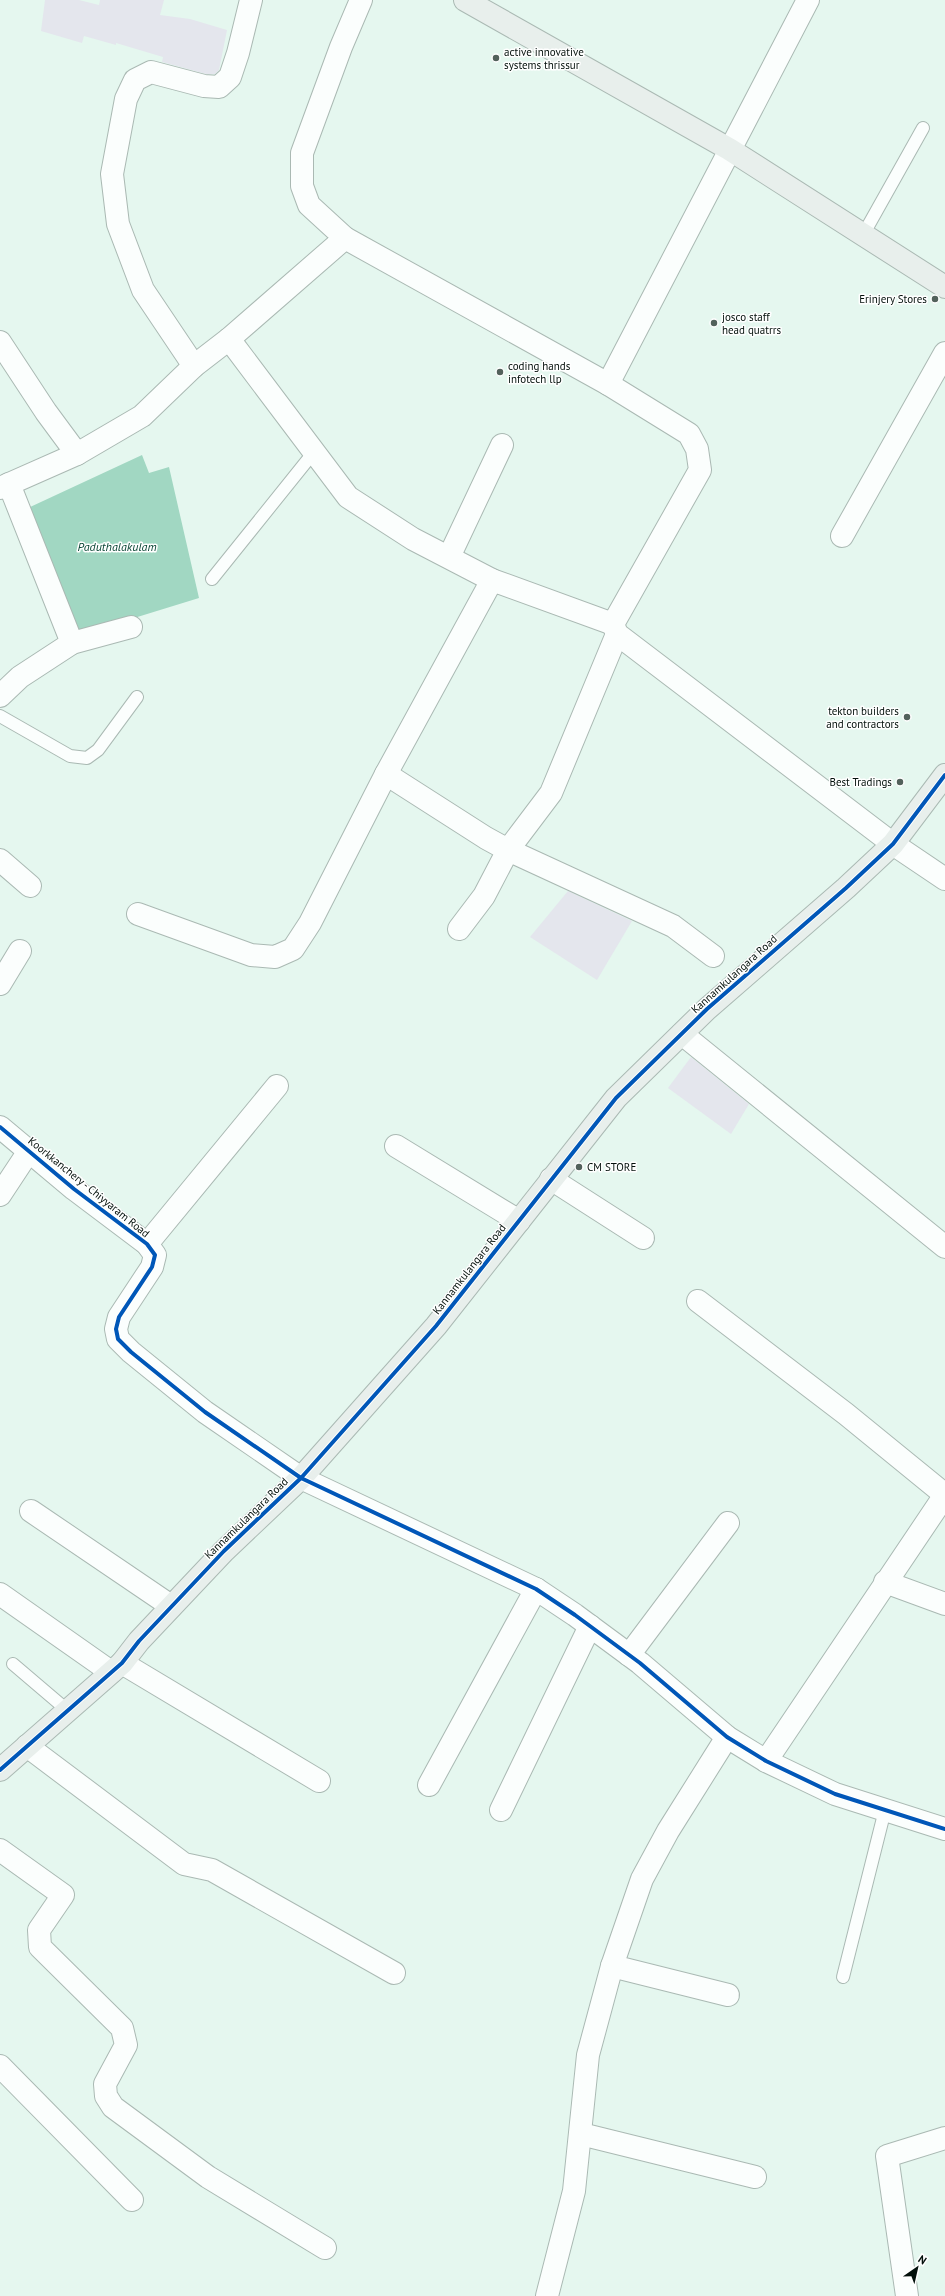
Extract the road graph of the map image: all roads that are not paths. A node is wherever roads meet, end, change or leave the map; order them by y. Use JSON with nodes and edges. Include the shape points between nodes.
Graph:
{"nodes":[{"id":1,"x":250,"y":0,"type":"edge"},
{"id":2,"x":361,"y":0,"type":"edge"},
{"id":3,"x":465,"y":0,"type":"edge"},
{"id":4,"x":808,"y":0,"type":"edge"},
{"id":5,"x":924,"y":128,"type":"dead end"},
{"id":6,"x":729,"y":149,"type":"junction"},
{"id":7,"x":863,"y":235,"type":"junction"},
{"id":8,"x":345,"y":238,"type":"junction"},
{"id":9,"x":945,"y":287,"type":"edge"},
{"id":10,"x":229,"y":339,"type":"junction"},
{"id":11,"x":0,"y":342,"type":"edge"},
{"id":12,"x":945,"y":353,"type":"edge"},
{"id":13,"x":194,"y":366,"type":"junction"},
{"id":14,"x":608,"y":384,"type":"junction"},
{"id":15,"x":502,"y":445,"type":"dead end"},
{"id":16,"x":314,"y":452,"type":"junction"},
{"id":17,"x":77,"y":454,"type":"junction"},
{"id":18,"x":5,"y":486,"type":"edge"},
{"id":19,"x":842,"y":536,"type":"dead end"},
{"id":20,"x":449,"y":557,"type":"junction"},
{"id":21,"x":212,"y":579,"type":"dead end"},
{"id":22,"x":492,"y":580,"type":"junction"},
{"id":23,"x":131,"y":627,"type":"dead end"},
{"id":24,"x":615,"y":629,"type":"junction"},
{"id":25,"x":72,"y":643,"type":"junction"},
{"id":26,"x":0,"y":696,"type":"edge"},
{"id":27,"x":137,"y":697,"type":"dead end"},
{"id":28,"x":0,"y":716,"type":"edge"},
{"id":29,"x":386,"y":774,"type":"junction"},
{"id":30,"x":945,"y":774,"type":"edge"},
{"id":31,"x":893,"y":844,"type":"junction"},
{"id":32,"x":508,"y":850,"type":"junction"},
{"id":33,"x":0,"y":860,"type":"edge"},
{"id":34,"x":945,"y":879,"type":"edge"},
{"id":35,"x":30,"y":886,"type":"dead end"},
{"id":36,"x":138,"y":914,"type":"dead end"},
{"id":37,"x":458,"y":929,"type":"dead end"},
{"id":38,"x":20,"y":951,"type":"dead end"},
{"id":39,"x":713,"y":956,"type":"dead end"},
{"id":40,"x":0,"y":984,"type":"edge"},
{"id":41,"x":682,"y":1034,"type":"junction"},
{"id":42,"x":277,"y":1086,"type":"dead end"},
{"id":43,"x":0,"y":1127,"type":"edge"},
{"id":44,"x":396,"y":1146,"type":"dead end"},
{"id":45,"x":29,"y":1151,"type":"junction"},
{"id":46,"x":551,"y":1180,"type":"junction"},
{"id":47,"x":0,"y":1195,"type":"edge"},
{"id":48,"x":519,"y":1221,"type":"junction"},
{"id":49,"x":643,"y":1238,"type":"dead end"},
{"id":50,"x":147,"y":1244,"type":"junction"},
{"id":51,"x":945,"y":1248,"type":"edge"},
{"id":52,"x":698,"y":1301,"type":"dead end"},
{"id":53,"x":302,"y":1478,"type":"junction"},
{"id":54,"x":945,"y":1495,"type":"edge"},
{"id":55,"x":30,"y":1511,"type":"dead end"},
{"id":56,"x":728,"y":1523,"type":"dead end"},
{"id":57,"x":885,"y":1582,"type":"junction"},
{"id":58,"x":536,"y":1589,"type":"junction"},
{"id":59,"x":0,"y":1594,"type":"edge"},
{"id":60,"x":945,"y":1604,"type":"edge"},
{"id":61,"x":171,"y":1606,"type":"junction"},
{"id":62,"x":590,"y":1626,"type":"junction"},
{"id":63,"x":629,"y":1656,"type":"junction"},
{"id":64,"x":13,"y":1664,"type":"dead end"},
{"id":65,"x":116,"y":1668,"type":"junction"},
{"id":66,"x":67,"y":1710,"type":"junction"},
{"id":67,"x":727,"y":1737,"type":"junction"},
{"id":68,"x":27,"y":1746,"type":"junction"},
{"id":69,"x":766,"y":1761,"type":"junction"},
{"id":70,"x":0,"y":1770,"type":"edge"},
{"id":71,"x":319,"y":1781,"type":"dead end"},
{"id":72,"x":429,"y":1785,"type":"dead end"},
{"id":73,"x":502,"y":1810,"type":"dead end"},
{"id":74,"x":885,"y":1810,"type":"junction"},
{"id":75,"x":945,"y":1829,"type":"edge"},
{"id":76,"x":0,"y":1850,"type":"edge"},
{"id":77,"x":612,"y":1966,"type":"junction"},
{"id":78,"x":394,"y":1973,"type":"dead end"},
{"id":79,"x":843,"y":1977,"type":"dead end"},
{"id":80,"x":728,"y":1995,"type":"dead end"},
{"id":81,"x":0,"y":2066,"type":"edge"},
{"id":82,"x":581,"y":2134,"type":"junction"},
{"id":83,"x":945,"y":2138,"type":"edge"},
{"id":84,"x":755,"y":2177,"type":"dead end"},
{"id":85,"x":132,"y":2200,"type":"dead end"},
{"id":86,"x":325,"y":2248,"type":"dead end"},
{"id":87,"x":547,"y":2296,"type":"edge"},
{"id":88,"x":907,"y":2296,"type":"edge"}],
"edges":[{"from":1,"to":13,"type":"street","via":[[230,77],[219,87],[204,86],[151,72],[135,80],[126,99],[112,174],[118,224],[143,290]]},
{"from":2,"to":8,"type":"street","via":[[302,153],[302,186],[309,205]]},
{"from":3,"to":6,"type":"street"},
{"from":4,"to":6,"type":"street"},
{"from":5,"to":7,"type":"lane"},
{"from":6,"to":7,"type":"street"},
{"from":6,"to":14,"type":"street"},
{"from":7,"to":9,"type":"street"},
{"from":8,"to":10,"type":"street"},
{"from":8,"to":14,"type":"street"},
{"from":10,"to":13,"type":"street"},
{"from":10,"to":16,"type":"street"},
{"from":11,"to":17,"type":"street"},
{"from":12,"to":19,"type":"street"},
{"from":13,"to":17,"type":"street","via":[[142,416]]},
{"from":14,"to":24,"type":"street","via":[[689,434],[697,449],[700,470]]},
{"from":15,"to":20,"type":"street"},
{"from":16,"to":20,"type":"street","via":[[348,497],[395,528]]},
{"from":16,"to":21,"type":"lane"},
{"from":17,"to":18,"type":"street"},
{"from":18,"to":25,"type":"street"},
{"from":20,"to":22,"type":"street"},
{"from":22,"to":24,"type":"street"},
{"from":22,"to":29,"type":"street"},
{"from":23,"to":25,"type":"street"},
{"from":24,"to":31,"type":"street"},
{"from":24,"to":32,"type":"street","via":[[551,793]]},
{"from":25,"to":26,"type":"street","via":[[20,677]]},
{"from":27,"to":28,"type":"lane","via":[[98,750],[87,758],[70,756]]},
{"from":29,"to":32,"type":"street"},
{"from":29,"to":36,"type":"street","via":[[310,923],[293,949],[275,957],[251,955]]},
{"from":30,"to":31,"type":"street","name":"Kannamkulangara Road"},
{"from":31,"to":34,"type":"street"},
{"from":31,"to":41,"type":"street","name":"Kannamkulangara Road"},
{"from":32,"to":37,"type":"street","via":[[484,896]]},
{"from":32,"to":39,"type":"street","via":[[672,926]]},
{"from":33,"to":35,"type":"street"},
{"from":38,"to":40,"type":"street"},
{"from":41,"to":46,"type":"street","name":"Kannamkulangara Road","via":[[616,1098]]},
{"from":41,"to":51,"type":"street"},
{"from":42,"to":50,"type":"street"},
{"from":43,"to":45,"type":"street","name":"Koorkkanchery - Chiyyaram Road"},
{"from":44,"to":48,"type":"street"},
{"from":45,"to":47,"type":"street"},
{"from":45,"to":50,"type":"street","name":"Koorkkanchery - Chiyyaram Road"},
{"from":46,"to":48,"type":"street","name":"Kannamkulangara Road"},
{"from":46,"to":49,"type":"street"},
{"from":48,"to":53,"type":"street","name":"Kannamkulangara Road","via":[[436,1326]]},
{"from":50,"to":53,"type":"street","name":"Koorkkanchery - Chiyyaram Road","via":[[155,1255],[152,1266],[119,1317],[116,1329],[118,1339],[205,1412]]},
{"from":52,"to":54,"type":"street","via":[[846,1414]]},
{"from":53,"to":58,"type":"street"},
{"from":53,"to":61,"type":"street","name":"Kannamkulangara Road","via":[[224,1551]]},
{"from":54,"to":57,"type":"street"},
{"from":55,"to":61,"type":"street"},
{"from":56,"to":63,"type":"street"},
{"from":57,"to":60,"type":"street"},
{"from":57,"to":69,"type":"street"},
{"from":58,"to":62,"type":"street"},
{"from":58,"to":72,"type":"street"},
{"from":59,"to":65,"type":"street"},
{"from":61,"to":65,"type":"street","name":"Kannamkulangara Road"},
{"from":62,"to":63,"type":"street"},
{"from":62,"to":73,"type":"street"},
{"from":63,"to":67,"type":"street"},
{"from":64,"to":66,"type":"lane"},
{"from":65,"to":66,"type":"street","name":"Kannamkulangara Road"},
{"from":65,"to":71,"type":"street"},
{"from":66,"to":68,"type":"street","name":"Kannamkulangara Road"},
{"from":67,"to":69,"type":"street"},
{"from":67,"to":77,"type":"street","via":[[668,1831],[642,1879]]},
{"from":68,"to":70,"type":"street","name":"Kannamkulangara Road"},
{"from":68,"to":78,"type":"street","via":[[184,1864],[212,1870]]},
{"from":69,"to":74,"type":"street","via":[[835,1794]]},
{"from":74,"to":75,"type":"street"},
{"from":74,"to":79,"type":"lane"},
{"from":76,"to":86,"type":"street","via":[[63,1895],[39,1930],[40,1946],[122,2028],[126,2045],[104,2084],[106,2096],[113,2107],[208,2177]]},
{"from":77,"to":80,"type":"street"},
{"from":77,"to":82,"type":"street","via":[[588,2055]]},
{"from":81,"to":85,"type":"street"},
{"from":82,"to":84,"type":"street"},
{"from":82,"to":87,"type":"street","via":[[574,2191]]},
{"from":83,"to":88,"type":"street","via":[[887,2156]]}]}
